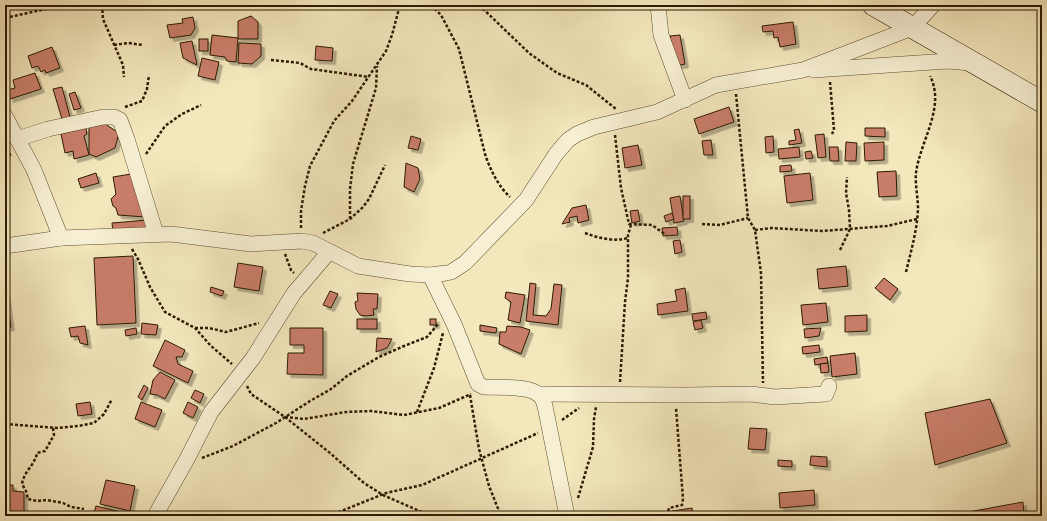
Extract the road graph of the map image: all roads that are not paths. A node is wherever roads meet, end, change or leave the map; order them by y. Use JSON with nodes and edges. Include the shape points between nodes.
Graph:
{"nodes":[{"id":1,"x":658,"y":5,"type":"edge"},
{"id":2,"x":873,"y":5,"type":"edge"},
{"id":3,"x":933,"y":5,"type":"edge"},
{"id":4,"x":912,"y":28,"type":"junction"},
{"id":5,"x":974,"y":63,"type":"junction"},
{"id":6,"x":803,"y":70,"type":"junction"},
{"id":7,"x":685,"y":100,"type":"junction"},
{"id":8,"x":1042,"y":102,"type":"edge"},
{"id":9,"x":5,"y":116,"type":"edge"},
{"id":10,"x":17,"y":139,"type":"junction"},
{"id":11,"x":156,"y":234,"type":"junction"},
{"id":12,"x":61,"y":238,"type":"junction"},
{"id":13,"x":5,"y":246,"type":"edge"},
{"id":14,"x":329,"y":252,"type":"junction"},
{"id":15,"x":430,"y":275,"type":"junction"},
{"id":16,"x":829,"y":386,"type":"dead end"},
{"id":17,"x":539,"y":394,"type":"junction"},
{"id":18,"x":572,"y":510,"type":"edge"},
{"id":19,"x":155,"y":516,"type":"edge"}],
"edges":[{"from":1,"to":7,"type":"street","via":[[662,35]]},
{"from":2,"to":4,"type":"street"},
{"from":3,"to":4,"type":"street"},
{"from":4,"to":5,"type":"street"},
{"from":4,"to":6,"type":"street"},
{"from":5,"to":6,"type":"street","via":[[948,61]]},
{"from":5,"to":8,"type":"street"},
{"from":6,"to":7,"type":"street","via":[[709,87]]},
{"from":7,"to":15,"type":"street","via":[[657,112],[588,129],[568,140],[526,200],[465,262],[451,272]]},
{"from":9,"to":10,"type":"street"},
{"from":10,"to":11,"type":"street","via":[[103,117],[120,120]]},
{"from":10,"to":12,"type":"street","via":[[34,170]]},
{"from":11,"to":12,"type":"street"},
{"from":11,"to":14,"type":"street","via":[[184,234],[251,244],[304,242],[313,243]]},
{"from":12,"to":13,"type":"street"},
{"from":14,"to":15,"type":"street","via":[[358,266]]},
{"from":14,"to":19,"type":"street","via":[[294,293],[253,358],[211,412]]},
{"from":15,"to":17,"type":"street","via":[[478,384],[484,387],[526,389]]},
{"from":16,"to":17,"type":"street","via":[[826,394],[775,397],[751,394]]},
{"from":17,"to":18,"type":"street","via":[[546,406]]}]}
